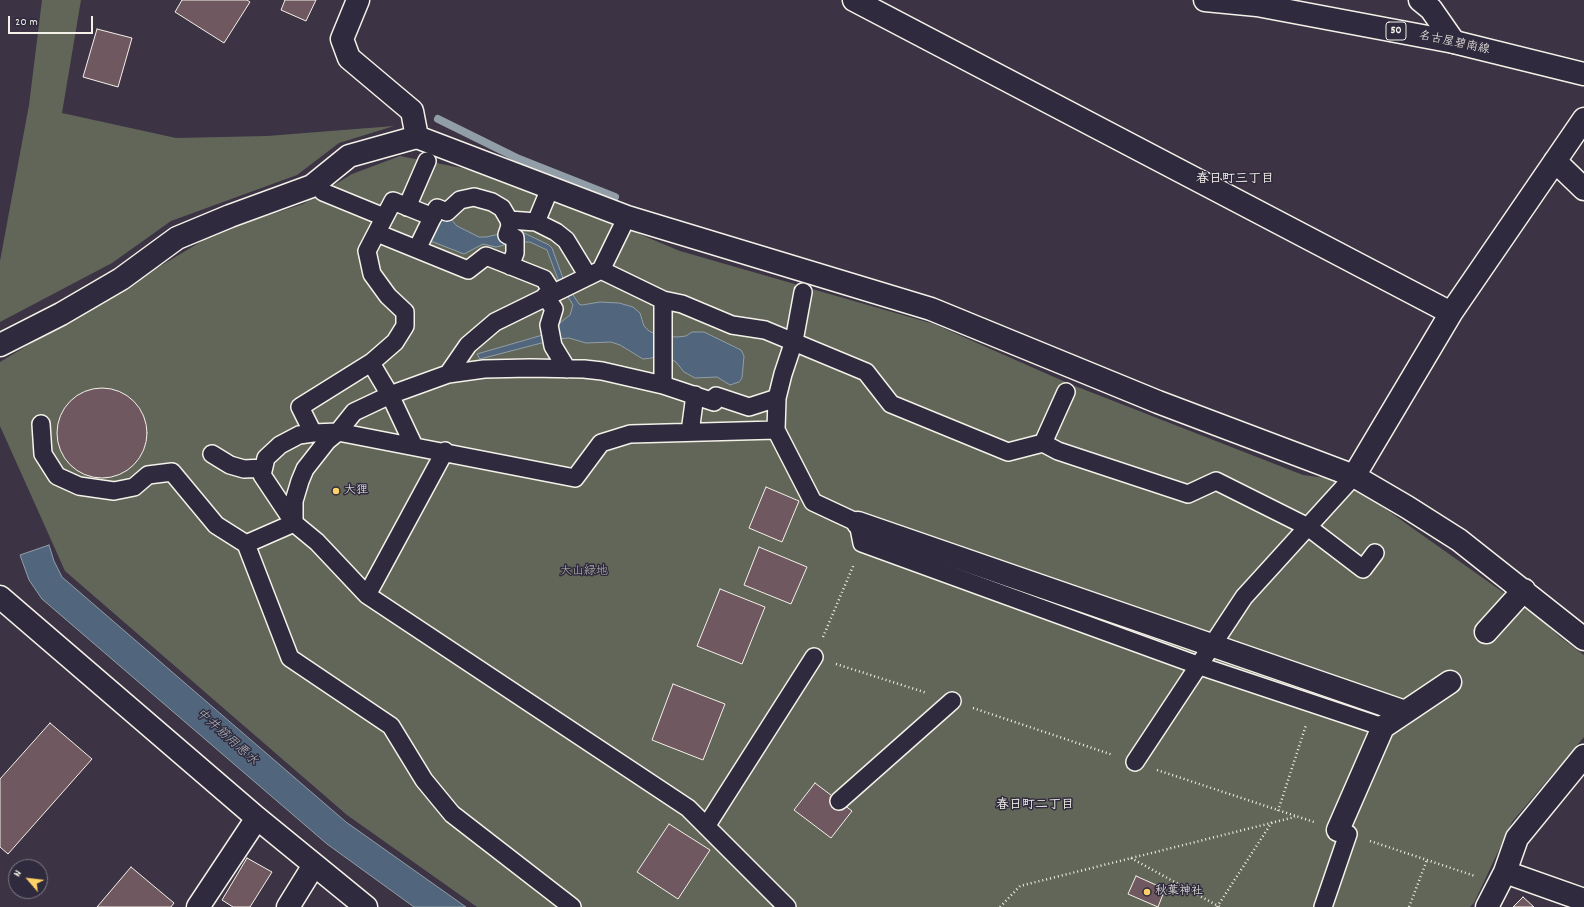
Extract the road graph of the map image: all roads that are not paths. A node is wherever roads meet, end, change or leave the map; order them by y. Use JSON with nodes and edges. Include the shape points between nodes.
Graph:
{"nodes":[{"id":1,"x":358,"y":0,"type":"edge"},
{"id":2,"x":854,"y":0,"type":"edge"},
{"id":3,"x":1205,"y":0,"type":"edge"},
{"id":4,"x":1420,"y":0,"type":"edge"},
{"id":5,"x":1454,"y":42,"type":"junction"},
{"id":6,"x":1584,"y":74,"type":"edge"},
{"id":7,"x":1584,"y":119,"type":"edge"},
{"id":8,"x":417,"y":137,"type":"junction"},
{"id":9,"x":427,"y":161,"type":"dead end"},
{"id":10,"x":1555,"y":161,"type":"junction"},
{"id":11,"x":1584,"y":189,"type":"edge"},
{"id":12,"x":323,"y":192,"type":"dead end"},
{"id":13,"x":546,"y":198,"type":"dead end"},
{"id":14,"x":407,"y":207,"type":"junction"},
{"id":15,"x":384,"y":217,"type":"junction"},
{"id":16,"x":433,"y":217,"type":"junction"},
{"id":17,"x":536,"y":222,"type":"junction"},
{"id":18,"x":622,"y":227,"type":"dead end"},
{"id":19,"x":510,"y":231,"type":"junction"},
{"id":20,"x":377,"y":233,"type":"junction"},
{"id":21,"x":417,"y":249,"type":"junction"},
{"id":22,"x":510,"y":266,"type":"junction"},
{"id":23,"x":590,"y":275,"type":"junction"},
{"id":24,"x":803,"y":292,"type":"dead end"},
{"id":25,"x":551,"y":294,"type":"junction"},
{"id":26,"x":663,"y":300,"type":"junction"},
{"id":27,"x":1451,"y":313,"type":"junction"},
{"id":28,"x":794,"y":341,"type":"junction"},
{"id":29,"x":0,"y":345,"type":"edge"},
{"id":30,"x":371,"y":363,"type":"junction"},
{"id":31,"x":567,"y":369,"type":"junction"},
{"id":32,"x":448,"y":374,"type":"junction"},
{"id":33,"x":663,"y":385,"type":"junction"},
{"id":34,"x":1066,"y":392,"type":"dead end"},
{"id":35,"x":390,"y":395,"type":"junction"},
{"id":36,"x":695,"y":395,"type":"junction"},
{"id":37,"x":777,"y":398,"type":"junction"},
{"id":38,"x":41,"y":424,"type":"dead end"},
{"id":39,"x":776,"y":430,"type":"junction"},
{"id":40,"x":338,"y":432,"type":"junction"},
{"id":41,"x":690,"y":432,"type":"junction"},
{"id":42,"x":314,"y":433,"type":"junction"},
{"id":43,"x":1043,"y":443,"type":"junction"},
{"id":44,"x":414,"y":446,"type":"junction"},
{"id":45,"x":445,"y":451,"type":"junction"},
{"id":46,"x":212,"y":454,"type":"dead end"},
{"id":47,"x":264,"y":468,"type":"junction"},
{"id":48,"x":1354,"y":476,"type":"junction"},
{"id":49,"x":294,"y":523,"type":"junction"},
{"id":50,"x":1308,"y":527,"type":"junction"},
{"id":51,"x":860,"y":533,"type":"junction"},
{"id":52,"x":246,"y":544,"type":"junction"},
{"id":53,"x":1375,"y":553,"type":"dead end"},
{"id":54,"x":1524,"y":590,"type":"junction"},
{"id":55,"x":367,"y":595,"type":"junction"},
{"id":56,"x":0,"y":597,"type":"edge"},
{"id":57,"x":1486,"y":632,"type":"dead end"},
{"id":58,"x":1584,"y":639,"type":"edge"},
{"id":59,"x":1213,"y":645,"type":"junction"},
{"id":60,"x":814,"y":657,"type":"road end"},
{"id":61,"x":1200,"y":666,"type":"junction"},
{"id":62,"x":1450,"y":682,"type":"dead end"},
{"id":63,"x":952,"y":700,"type":"road end"},
{"id":64,"x":1405,"y":712,"type":"junction"},
{"id":65,"x":1383,"y":727,"type":"junction"},
{"id":66,"x":1584,"y":756,"type":"edge"},
{"id":67,"x":1135,"y":762,"type":"road end"},
{"id":68,"x":839,"y":801,"type":"dead end"},
{"id":69,"x":257,"y":818,"type":"junction"},
{"id":70,"x":707,"y":825,"type":"junction"},
{"id":71,"x":1343,"y":832,"type":"joint"},
{"id":72,"x":314,"y":865,"type":"junction"},
{"id":73,"x":1502,"y":878,"type":"junction"},
{"id":74,"x":1584,"y":900,"type":"edge"},
{"id":75,"x":198,"y":907,"type":"edge"},
{"id":76,"x":288,"y":907,"type":"edge"},
{"id":77,"x":366,"y":907,"type":"edge"},
{"id":78,"x":572,"y":907,"type":"edge"},
{"id":79,"x":787,"y":907,"type":"edge"},
{"id":80,"x":1322,"y":907,"type":"edge"},
{"id":81,"x":1487,"y":907,"type":"edge"}],
"edges":[{"from":1,"to":8,"type":"street","via":[[342,39],[349,58],[412,111]]},
{"from":2,"to":27,"type":"street"},
{"from":3,"to":5,"type":"street","name":"名古屋碧南線","number":"50","via":[[1257,5]]},
{"from":4,"to":5,"type":"street","via":[[1431,9]]},
{"from":5,"to":6,"type":"street","name":"名古屋碧南線","number":"50"},
{"from":7,"to":10,"type":"street"},
{"from":8,"to":29,"type":"street","via":[[349,156],[312,186],[177,238],[121,279]]},
{"from":8,"to":48,"type":"street","via":[[627,217],[931,309],[1158,402]]},
{"from":9,"to":14,"type":"street"},
{"from":10,"to":11,"type":"street"},
{"from":10,"to":27,"type":"street"},
{"from":12,"to":15,"type":"street"},
{"from":13,"to":17,"type":"street"},
{"from":14,"to":15,"type":"street","via":[[393,201]]},
{"from":14,"to":16,"type":"street"},
{"from":15,"to":20,"type":"street"},
{"from":16,"to":19,"type":"street","via":[[437,208],[447,212],[460,200],[474,197],[502,208]]},
{"from":16,"to":21,"type":"street"},
{"from":17,"to":19,"type":"street"},
{"from":17,"to":23,"type":"street","via":[[566,240]]},
{"from":18,"to":23,"type":"street"},
{"from":19,"to":22,"type":"street","via":[[515,253]]},
{"from":20,"to":21,"type":"street"},
{"from":20,"to":30,"type":"street","via":[[367,252],[372,274],[388,296],[405,312],[405,326],[395,342]]},
{"from":21,"to":22,"type":"street","via":[[468,270],[486,256]]},
{"from":22,"to":25,"type":"street","via":[[544,279]]},
{"from":23,"to":25,"type":"street"},
{"from":23,"to":26,"type":"street"},
{"from":24,"to":28,"type":"street"},
{"from":25,"to":31,"type":"street","via":[[554,309],[549,324],[553,346]]},
{"from":25,"to":32,"type":"street","via":[[495,322],[468,345]]},
{"from":26,"to":28,"type":"street","via":[[682,304],[732,325],[765,330]]},
{"from":26,"to":33,"type":"street"},
{"from":27,"to":48,"type":"street"},
{"from":28,"to":37,"type":"street"},
{"from":28,"to":43,"type":"street","via":[[866,372],[891,404],[993,446],[1008,452]]},
{"from":30,"to":35,"type":"street"},
{"from":30,"to":42,"type":"street","via":[[300,407]]},
{"from":31,"to":32,"type":"street","via":[[530,368]]},
{"from":31,"to":33,"type":"street","via":[[602,371]]},
{"from":32,"to":35,"type":"street"},
{"from":33,"to":36,"type":"street"},
{"from":34,"to":43,"type":"street"},
{"from":35,"to":40,"type":"street","via":[[354,412]]},
{"from":35,"to":44,"type":"street"},
{"from":36,"to":37,"type":"street","via":[[714,402],[716,396],[749,407]]},
{"from":36,"to":41,"type":"street"},
{"from":37,"to":39,"type":"street"},
{"from":38,"to":52,"type":"street","via":[[43,454],[57,476],[79,486],[114,491],[134,487],[148,475],[172,472],[216,525]]},
{"from":39,"to":41,"type":"street"},
{"from":39,"to":51,"type":"street","via":[[813,502]]},
{"from":40,"to":42,"type":"street"},
{"from":40,"to":44,"type":"street"},
{"from":40,"to":49,"type":"street","via":[[327,441],[305,470],[294,501]]},
{"from":41,"to":45,"type":"street","via":[[630,434],[600,443],[575,478]]},
{"from":42,"to":47,"type":"street","via":[[299,434],[280,445],[266,458]]},
{"from":43,"to":50,"type":"street","via":[[1058,451],[1188,494],[1216,481]]},
{"from":44,"to":45,"type":"street"},
{"from":45,"to":55,"type":"street"},
{"from":46,"to":47,"type":"street","via":[[230,465],[244,469]]},
{"from":47,"to":49,"type":"street","via":[[262,475]]},
{"from":48,"to":50,"type":"street"},
{"from":48,"to":54,"type":"street","via":[[1459,540]]},
{"from":49,"to":52,"type":"street"},
{"from":49,"to":55,"type":"street","via":[[318,542]]},
{"from":50,"to":53,"type":"street","via":[[1363,568]]},
{"from":50,"to":59,"type":"street","via":[[1244,596]]},
{"from":51,"to":59,"type":"street"},
{"from":51,"to":61,"type":"street"},
{"from":52,"to":78,"type":"street","via":[[290,658],[391,726],[424,780],[452,814]]},
{"from":54,"to":57,"type":"street"},
{"from":54,"to":58,"type":"street"},
{"from":55,"to":70,"type":"street","via":[[688,808]]},
{"from":56,"to":69,"type":"street"},
{"from":59,"to":61,"type":"street"},
{"from":59,"to":64,"type":"street"},
{"from":60,"to":70,"type":"street"},
{"from":61,"to":65,"type":"street"},
{"from":61,"to":67,"type":"street"},
{"from":62,"to":64,"type":"street"},
{"from":63,"to":68,"type":"street"},
{"from":64,"to":65,"type":"street"},
{"from":65,"to":71,"type":"street"},
{"from":66,"to":73,"type":"street","via":[[1517,838]]},
{"from":69,"to":72,"type":"street"},
{"from":69,"to":75,"type":"street"},
{"from":70,"to":79,"type":"street"},
{"from":71,"to":80,"type":"street"},
{"from":72,"to":76,"type":"street"},
{"from":72,"to":77,"type":"street"},
{"from":73,"to":74,"type":"street"},
{"from":73,"to":81,"type":"street"}]}
